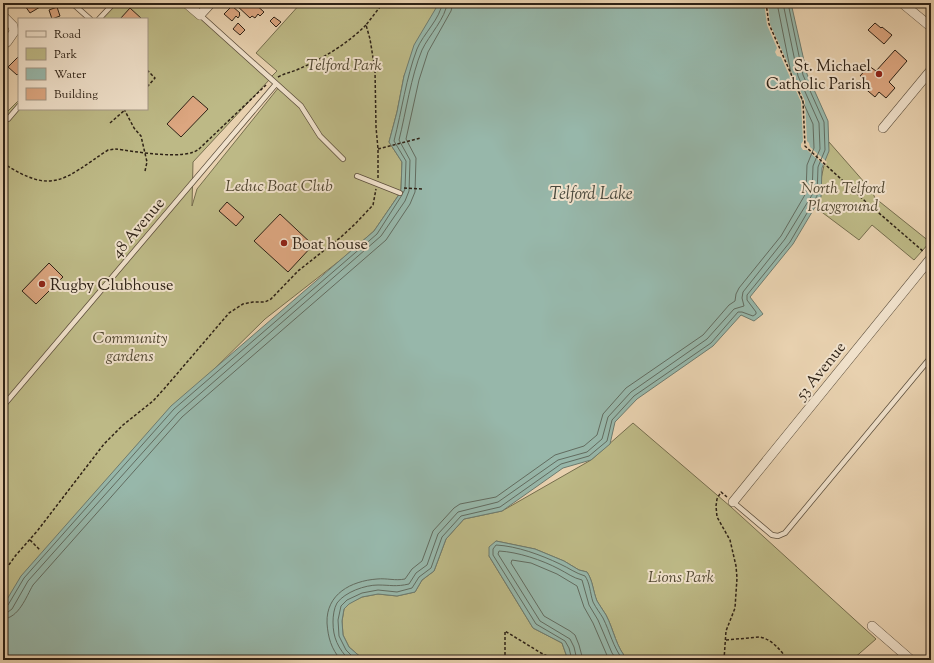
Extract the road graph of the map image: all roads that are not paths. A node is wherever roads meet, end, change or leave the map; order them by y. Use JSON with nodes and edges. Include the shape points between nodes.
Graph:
{"nodes":[{"id":1,"x":72,"y":3,"type":"edge"},
{"id":2,"x":114,"y":3,"type":"edge"},
{"id":3,"x":186,"y":3,"type":"edge"},
{"id":4,"x":211,"y":3,"type":"edge"},
{"id":5,"x":902,"y":3,"type":"edge"},
{"id":6,"x":200,"y":15,"type":"junction"},
{"id":7,"x":3,"y":16,"type":"edge"},
{"id":8,"x":89,"y":18,"type":"edge"},
{"id":9,"x":100,"y":18,"type":"edge"},
{"id":10,"x":931,"y":27,"type":"edge"},
{"id":11,"x":3,"y":45,"type":"edge"},
{"id":12,"x":931,"y":70,"type":"edge"},
{"id":13,"x":276,"y":84,"type":"junction"},
{"id":14,"x":18,"y":107,"type":"edge"},
{"id":15,"x":3,"y":118,"type":"edge"},
{"id":16,"x":883,"y":128,"type":"dead end"},
{"id":17,"x":343,"y":159,"type":"dead end"},
{"id":18,"x":357,"y":176,"type":"dead end"},
{"id":19,"x":400,"y":194,"type":"dead end"},
{"id":20,"x":931,"y":258,"type":"edge"},
{"id":21,"x":931,"y":356,"type":"edge"},
{"id":22,"x":3,"y":406,"type":"edge"},
{"id":23,"x":733,"y":502,"type":"joint"},
{"id":24,"x":872,"y":626,"type":"dead end"},
{"id":25,"x":911,"y":660,"type":"edge"}],
"edges":[{"from":1,"to":8,"type":"lane"},
{"from":2,"to":9,"type":"lane"},
{"from":3,"to":6,"type":"street"},
{"from":4,"to":6,"type":"street"},
{"from":5,"to":10,"type":"street"},
{"from":6,"to":13,"type":"lane"},
{"from":7,"to":11,"type":"street","via":[[13,26],[14,32]]},
{"from":12,"to":16,"type":"street"},
{"from":13,"to":17,"type":"lane","via":[[302,106],[320,136]]},
{"from":13,"to":22,"type":"lane","name":"48 Avenue"},
{"from":14,"to":15,"type":"lane","via":[[8,119]]},
{"from":18,"to":19,"type":"lane"},
{"from":20,"to":23,"type":"street","name":"53 Avenue"},
{"from":21,"to":23,"type":"lane","via":[[785,533],[772,535]]},
{"from":24,"to":25,"type":"street"}]}
